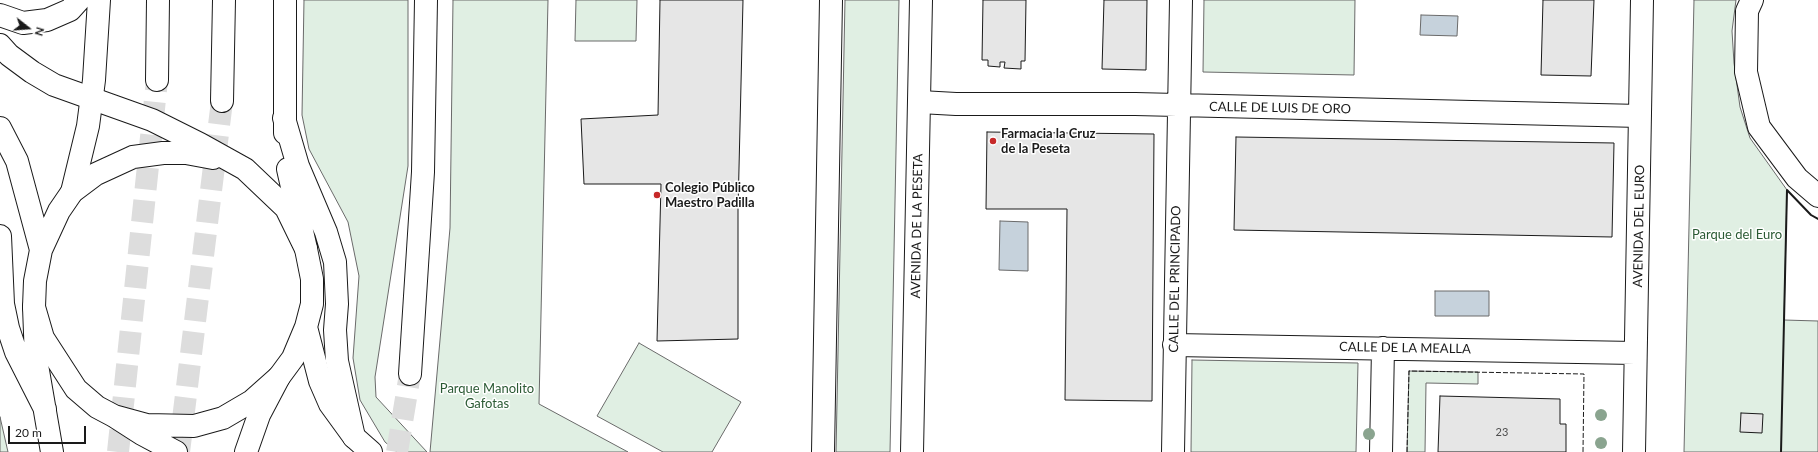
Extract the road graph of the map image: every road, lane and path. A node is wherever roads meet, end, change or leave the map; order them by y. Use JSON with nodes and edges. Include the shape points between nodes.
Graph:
{"nodes":[{"id":1,"x":79,"y":0,"type":"edge"},
{"id":2,"x":98,"y":0,"type":"edge"},
{"id":3,"x":158,"y":0,"type":"edge"},
{"id":4,"x":224,"y":0,"type":"edge"},
{"id":5,"x":285,"y":0,"type":"edge"},
{"id":6,"x":426,"y":0,"type":"edge"},
{"id":7,"x":831,"y":0,"type":"edge"},
{"id":8,"x":921,"y":0,"type":"edge"},
{"id":9,"x":1180,"y":0,"type":"edge"},
{"id":10,"x":1642,"y":0,"type":"edge"},
{"id":11,"x":1752,"y":0,"type":"edge"},
{"id":12,"x":0,"y":15,"type":"edge"},
{"id":13,"x":0,"y":45,"type":"edge"},
{"id":14,"x":157,"y":80,"type":"tunnel mouth"},
{"id":15,"x":92,"y":99,"type":"junction"},
{"id":16,"x":222,"y":101,"type":"tunnel mouth"},
{"id":17,"x":920,"y":102,"type":"junction"},
{"id":18,"x":1178,"y":106,"type":"junction"},
{"id":19,"x":1640,"y":116,"type":"junction"},
{"id":20,"x":284,"y":118,"type":"junction"},
{"id":21,"x":0,"y":128,"type":"edge"},
{"id":22,"x":228,"y":160,"type":"junction"},
{"id":23,"x":72,"y":192,"type":"junction"},
{"id":24,"x":1818,"y":196,"type":"edge"},
{"id":25,"x":0,"y":236,"type":"edge"},
{"id":26,"x":306,"y":249,"type":"junction"},
{"id":27,"x":41,"y":250,"type":"junction"},
{"id":28,"x":34,"y":307,"type":"junction"},
{"id":29,"x":306,"y":327,"type":"junction"},
{"id":30,"x":1174,"y":345,"type":"junction"},
{"id":31,"x":1383,"y":348,"type":"junction"},
{"id":32,"x":1636,"y":353,"type":"junction"},
{"id":33,"x":410,"y":374,"type":"tunnel mouth"},
{"id":34,"x":279,"y":377,"type":"junction"},
{"id":35,"x":45,"y":409,"type":"junction"},
{"id":36,"x":114,"y":416,"type":"junction"},
{"id":37,"x":364,"y":447,"type":"edge"},
{"id":38,"x":52,"y":452,"type":"edge"},
{"id":39,"x":176,"y":452,"type":"edge"},
{"id":40,"x":246,"y":452,"type":"edge"},
{"id":41,"x":823,"y":452,"type":"edge"},
{"id":42,"x":912,"y":452,"type":"edge"},
{"id":43,"x":1173,"y":452,"type":"edge"},
{"id":44,"x":1381,"y":452,"type":"edge"},
{"id":45,"x":1634,"y":452,"type":"edge"}],
"edges":[{"from":1,"to":12,"type":"main road","via":[[70,10],[47,20],[23,23]]},
{"from":2,"to":15,"type":"main road","via":[[98,34]]},
{"from":3,"to":14,"type":"main road"},
{"from":4,"to":16,"type":"main road"},
{"from":5,"to":20,"type":"main road"},
{"from":6,"to":33,"type":"main road","via":[[423,172]]},
{"from":7,"to":41,"type":"main road"},
{"from":8,"to":17,"type":"main road","name":"AVENIDA DE LA PESETA"},
{"from":9,"to":18,"type":"main road","name":"CALLE DEL PRINCIPADO"},
{"from":10,"to":19,"type":"main road","name":"AVENIDA DEL EURO"},
{"from":11,"to":24,"type":"main road","via":[[1747,11],[1746,72],[1759,127],[1797,178]]},
{"from":13,"to":15,"type":"main road","via":[[9,55],[54,85]]},
{"from":15,"to":22,"type":"main road","via":[[152,120]]},
{"from":15,"to":23,"type":"main road","via":[[84,147]]},
{"from":17,"to":18,"type":"main road","name":"CALLE DE LUIS DE ORO"},
{"from":17,"to":42,"type":"main road","name":"AVENIDA DE LA PESETA"},
{"from":18,"to":19,"type":"main road","name":"CALLE DE LUIS DE ORO"},
{"from":18,"to":30,"type":"main road","name":"CALLE DEL PRINCIPADO"},
{"from":19,"to":32,"type":"main road","name":"AVENIDA DEL EURO"},
{"from":20,"to":26,"type":"main road","via":[[286,158]]},
{"from":20,"to":37,"type":"main road","via":[[298,166],[326,232],[335,262],[337,361]]},
{"from":21,"to":27,"type":"main road","via":[[17,162]]},
{"from":22,"to":23,"type":"main road","via":[[163,152],[133,157],[96,174]]},
{"from":22,"to":26,"type":"main road","via":[[245,169],[286,208]]},
{"from":23,"to":27,"type":"main road","via":[[59,211]]},
{"from":25,"to":35,"type":"main road","via":[[3,304],[8,328],[16,352]]},
{"from":26,"to":29,"type":"main road","via":[[312,279],[312,304]]},
{"from":27,"to":28,"type":"main road","via":[[35,281]]},
{"from":28,"to":35,"type":"main road","via":[[36,359]]},
{"from":28,"to":36,"type":"main road","via":[[43,338],[76,389],[97,407]]},
{"from":29,"to":34,"type":"main road","via":[[293,358]]},
{"from":29,"to":37,"type":"main road","via":[[320,381],[330,404]]},
{"from":30,"to":31,"type":"main road","name":"CALLE DE LA MEALLA"},
{"from":30,"to":43,"type":"main road","name":"CALLE DEL PRINCIPADO"},
{"from":31,"to":32,"type":"main road","name":"CALLE DE LA MEALLA"},
{"from":31,"to":44,"type":"main road"},
{"from":32,"to":45,"type":"main road","name":"AVENIDA DEL EURO"},
{"from":34,"to":36,"type":"main road","via":[[252,401],[223,418],[194,426],[147,425]]},
{"from":34,"to":40,"type":"main road","via":[[259,415]]},
{"from":35,"to":38,"type":"main road"},
{"from":36,"to":39,"type":"main road"}]}
